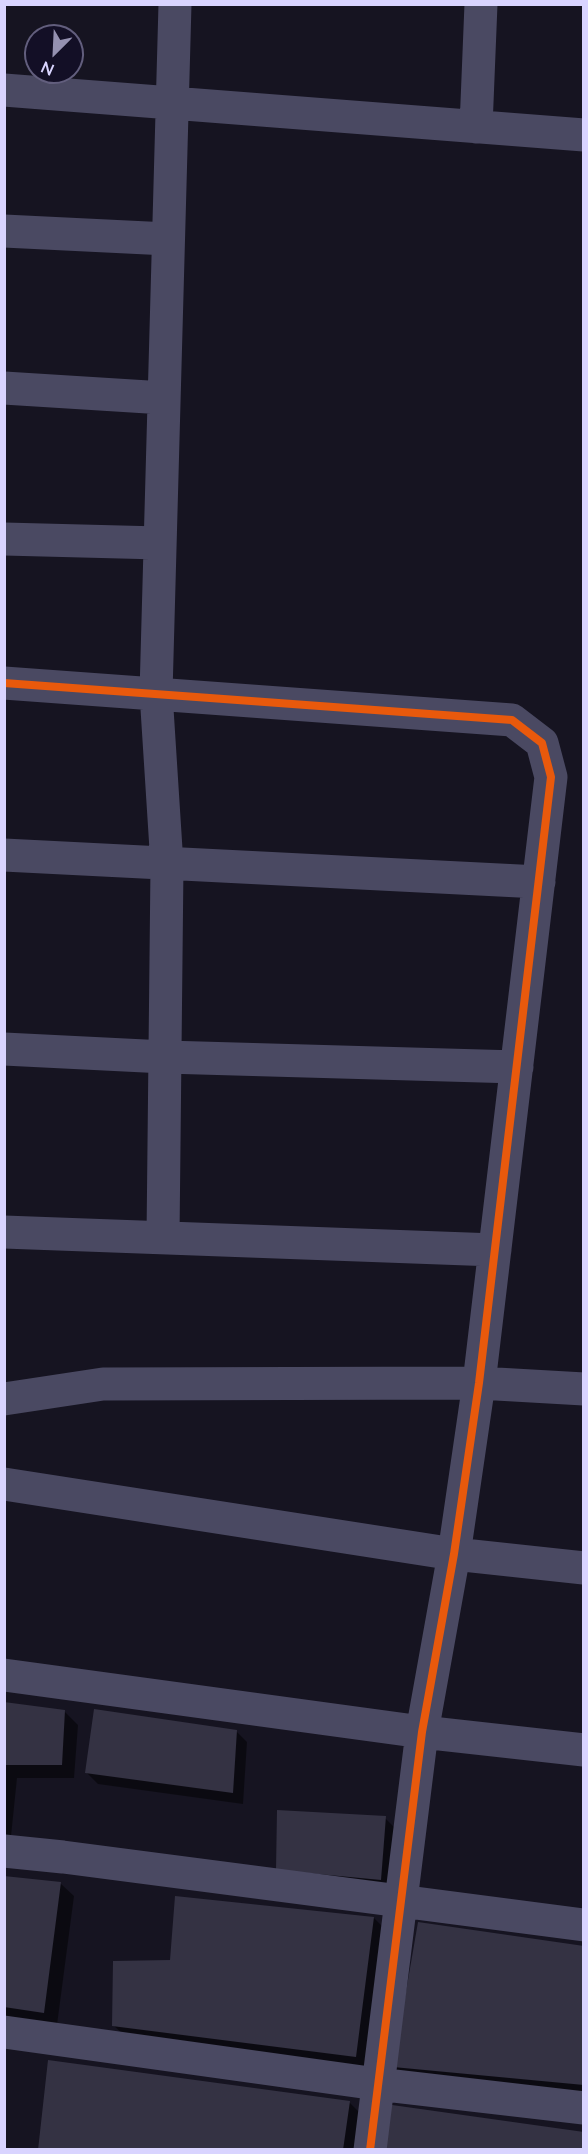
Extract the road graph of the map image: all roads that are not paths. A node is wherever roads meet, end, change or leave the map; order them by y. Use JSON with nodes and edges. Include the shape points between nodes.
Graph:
{"nodes":[{"id":1,"x":174,"y":4,"type":"edge"},
{"id":2,"x":482,"y":4,"type":"edge"},
{"id":3,"x":4,"y":90,"type":"edge"},
{"id":4,"x":172,"y":103,"type":"junction"},
{"id":5,"x":476,"y":127,"type":"junction"},
{"id":6,"x":584,"y":135,"type":"edge"},
{"id":7,"x":4,"y":231,"type":"edge"},
{"id":8,"x":168,"y":239,"type":"junction"},
{"id":9,"x":4,"y":388,"type":"edge"},
{"id":10,"x":164,"y":398,"type":"junction"},
{"id":11,"x":4,"y":539,"type":"edge"},
{"id":12,"x":160,"y":543,"type":"junction"},
{"id":13,"x":4,"y":683,"type":"edge"},
{"id":14,"x":156,"y":693,"type":"junction"},
{"id":15,"x":4,"y":855,"type":"edge"},
{"id":16,"x":167,"y":865,"type":"junction"},
{"id":17,"x":539,"y":882,"type":"junction"},
{"id":18,"x":4,"y":1049,"type":"edge"},
{"id":19,"x":165,"y":1057,"type":"junction"},
{"id":20,"x":517,"y":1067,"type":"junction"},
{"id":21,"x":4,"y":1232,"type":"edge"},
{"id":22,"x":163,"y":1237,"type":"junction"},
{"id":23,"x":495,"y":1250,"type":"junction"},
{"id":24,"x":479,"y":1383,"type":"junction"},
{"id":25,"x":584,"y":1389,"type":"edge"},
{"id":26,"x":4,"y":1399,"type":"edge"},
{"id":27,"x":4,"y":1484,"type":"edge"},
{"id":28,"x":454,"y":1554,"type":"junction"},
{"id":29,"x":584,"y":1568,"type":"edge"},
{"id":30,"x":4,"y":1675,"type":"edge"},
{"id":31,"x":422,"y":1732,"type":"junction"},
{"id":32,"x":584,"y":1750,"type":"edge"},
{"id":33,"x":4,"y":1851,"type":"edge"},
{"id":34,"x":402,"y":1902,"type":"junction"},
{"id":35,"x":584,"y":1924,"type":"edge"},
{"id":36,"x":4,"y":2032,"type":"edge"},
{"id":37,"x":377,"y":2084,"type":"junction"},
{"id":38,"x":584,"y":2108,"type":"edge"},
{"id":39,"x":370,"y":2150,"type":"edge"}],
"edges":[{"from":1,"to":4,"type":"street"},
{"from":2,"to":5,"type":"street"},
{"from":3,"to":4,"type":"street"},
{"from":4,"to":5,"type":"street"},
{"from":4,"to":8,"type":"street"},
{"from":5,"to":6,"type":"street"},
{"from":7,"to":8,"type":"street"},
{"from":8,"to":10,"type":"street"},
{"from":9,"to":10,"type":"street"},
{"from":10,"to":12,"type":"street"},
{"from":11,"to":12,"type":"street"},
{"from":12,"to":14,"type":"street"},
{"from":13,"to":14,"type":"street"},
{"from":14,"to":16,"type":"street"},
{"from":14,"to":17,"type":"street","via":[[512,720],[542,743],[551,777]]},
{"from":15,"to":16,"type":"street"},
{"from":16,"to":17,"type":"street"},
{"from":16,"to":19,"type":"street"},
{"from":17,"to":20,"type":"street"},
{"from":18,"to":19,"type":"street"},
{"from":19,"to":20,"type":"street"},
{"from":19,"to":22,"type":"street"},
{"from":20,"to":23,"type":"street"},
{"from":21,"to":22,"type":"street"},
{"from":22,"to":23,"type":"street"},
{"from":23,"to":24,"type":"street"},
{"from":24,"to":25,"type":"street"},
{"from":24,"to":26,"type":"street","via":[[104,1384]]},
{"from":24,"to":28,"type":"street"},
{"from":27,"to":28,"type":"street"},
{"from":28,"to":29,"type":"street"},
{"from":28,"to":31,"type":"street"},
{"from":30,"to":31,"type":"street"},
{"from":31,"to":32,"type":"street"},
{"from":31,"to":34,"type":"street"},
{"from":33,"to":34,"type":"street"},
{"from":34,"to":35,"type":"street"},
{"from":34,"to":37,"type":"street"},
{"from":36,"to":37,"type":"street"},
{"from":37,"to":38,"type":"street"},
{"from":37,"to":39,"type":"street"}]}
